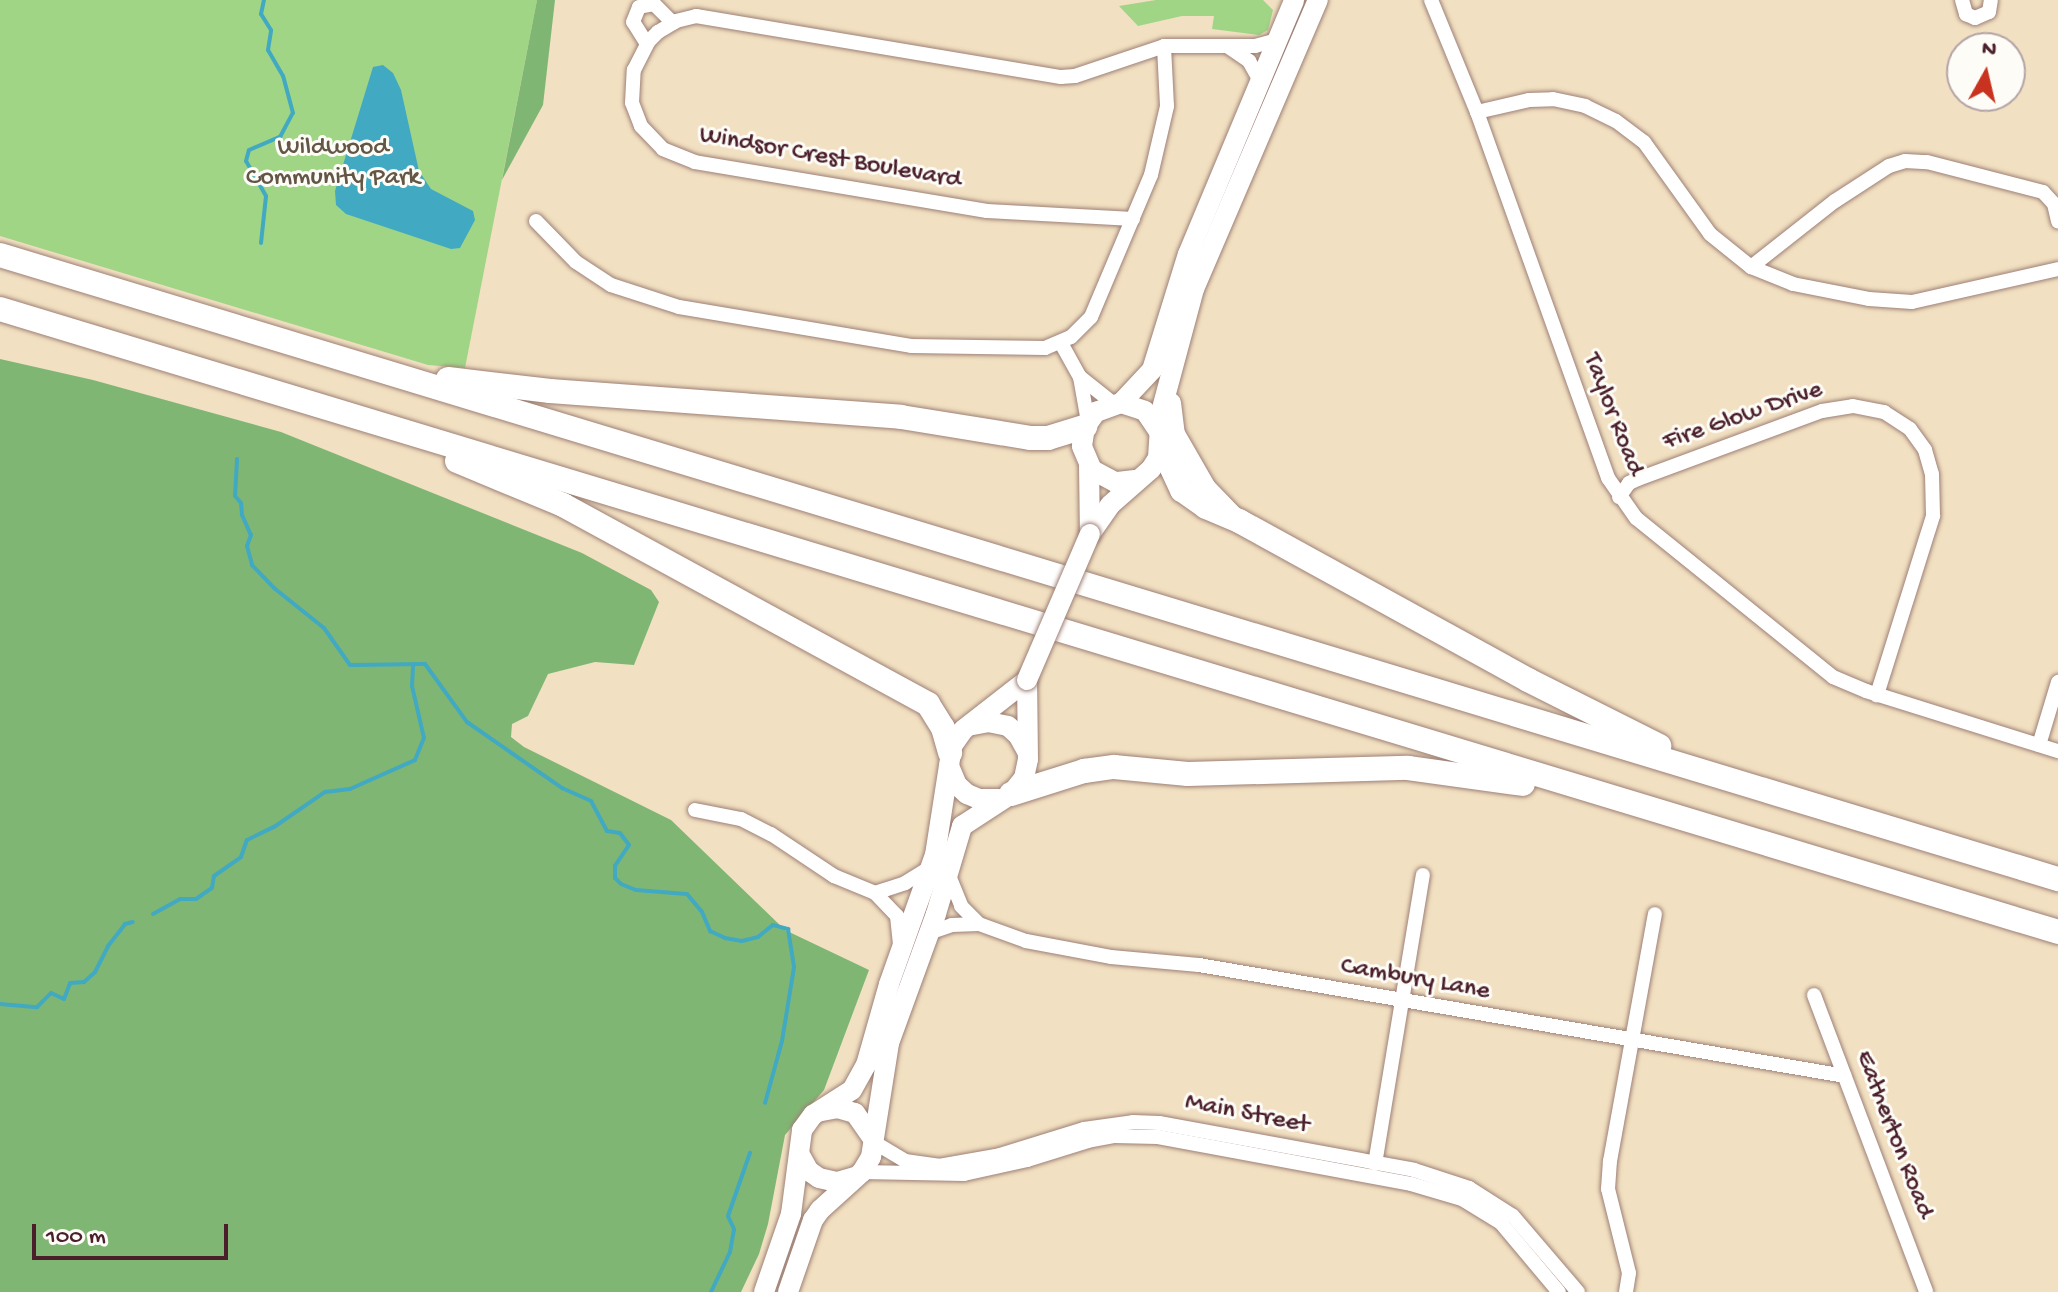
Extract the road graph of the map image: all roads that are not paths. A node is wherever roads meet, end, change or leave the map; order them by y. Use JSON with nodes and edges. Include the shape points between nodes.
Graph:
{"nodes":[{"id":1,"x":1294,"y":0,"type":"edge"},
{"id":2,"x":1318,"y":0,"type":"edge"},
{"id":3,"x":1431,"y":0,"type":"edge"},
{"id":4,"x":1962,"y":0,"type":"edge"},
{"id":5,"x":1991,"y":0,"type":"edge"},
{"id":6,"x":673,"y":23,"type":"junction"},
{"id":7,"x":1277,"y":40,"type":"junction"},
{"id":8,"x":647,"y":44,"type":"junction"},
{"id":9,"x":1164,"y":46,"type":"junction"},
{"id":10,"x":1227,"y":46,"type":"junction"},
{"id":11,"x":1260,"y":81,"type":"junction"},
{"id":12,"x":1477,"y":112,"type":"junction"},
{"id":13,"x":1133,"y":219,"type":"junction"},
{"id":14,"x":536,"y":221,"type":"dead end"},
{"id":15,"x":2058,"y":222,"type":"edge"},
{"id":16,"x":0,"y":255,"type":"edge"},
{"id":17,"x":1751,"y":267,"type":"junction"},
{"id":18,"x":2058,"y":269,"type":"edge"},
{"id":19,"x":0,"y":309,"type":"edge"},
{"id":20,"x":1061,"y":343,"type":"junction"},
{"id":21,"x":371,"y":368,"type":"junction"},
{"id":22,"x":1080,"y":377,"type":"junction"},
{"id":23,"x":1169,"y":380,"type":"junction"},
{"id":24,"x":1117,"y":403,"type":"junction"},
{"id":25,"x":1086,"y":424,"type":"junction"},
{"id":26,"x":387,"y":427,"type":"junction"},
{"id":27,"x":1160,"y":439,"type":"junction"},
{"id":28,"x":1089,"y":465,"type":"junction"},
{"id":29,"x":1135,"y":480,"type":"junction"},
{"id":30,"x":1622,"y":494,"type":"junction"},
{"id":31,"x":1239,"y":521,"type":"junction"},
{"id":32,"x":1090,"y":534,"type":"junction"},
{"id":33,"x":1027,"y":680,"type":"junction"},
{"id":34,"x":2058,"y":682,"type":"edge"},
{"id":35,"x":1877,"y":695,"type":"junction"},
{"id":36,"x":969,"y":727,"type":"junction"},
{"id":37,"x":2039,"y":745,"type":"junction"},
{"id":38,"x":2058,"y":751,"type":"edge"},
{"id":39,"x":1028,"y":759,"type":"junction"},
{"id":40,"x":950,"y":760,"type":"junction"},
{"id":41,"x":1726,"y":778,"type":"junction"},
{"id":42,"x":1601,"y":794,"type":"junction"},
{"id":43,"x":1005,"y":796,"type":"junction"},
{"id":44,"x":695,"y":810,"type":"dead end"},
{"id":45,"x":939,"y":870,"type":"junction"},
{"id":46,"x":1423,"y":875,"type":"dead end"},
{"id":47,"x":2058,"y":879,"type":"edge"},
{"id":48,"x":875,"y":893,"type":"junction"},
{"id":49,"x":1655,"y":914,"type":"dead end"},
{"id":50,"x":979,"y":924,"type":"junction"},
{"id":51,"x":2058,"y":932,"type":"edge"},
{"id":52,"x":929,"y":933,"type":"junction"},
{"id":53,"x":900,"y":949,"type":"junction"},
{"id":54,"x":1814,"y":995,"type":"dead end"},
{"id":55,"x":1401,"y":1002,"type":"junction"},
{"id":56,"x":1632,"y":1042,"type":"junction"},
{"id":57,"x":1845,"y":1076,"type":"junction"},
{"id":58,"x":818,"y":1112,"type":"junction"},
{"id":59,"x":872,"y":1139,"type":"junction"},
{"id":60,"x":800,"y":1155,"type":"junction"},
{"id":61,"x":1375,"y":1164,"type":"junction"},
{"id":62,"x":858,"y":1174,"type":"junction"},
{"id":63,"x":764,"y":1292,"type":"edge"},
{"id":64,"x":788,"y":1292,"type":"edge"},
{"id":65,"x":1559,"y":1292,"type":"edge"},
{"id":66,"x":1578,"y":1292,"type":"edge"},
{"id":67,"x":1626,"y":1292,"type":"edge"},
{"id":68,"x":1926,"y":1292,"type":"edge"}],
"edges":[{"from":1,"to":7,"type":"main road"},
{"from":2,"to":23,"type":"main road","via":[[1194,289]]},
{"from":3,"to":12,"type":"street","name":"Taylor Road"},
{"from":4,"to":5,"type":"street","via":[[1966,14],[1975,18],[1989,12]]},
{"from":6,"to":8,"type":"street"},
{"from":6,"to":8,"type":"street","via":[[654,4],[639,7],[633,22]]},
{"from":6,"to":9,"type":"street","via":[[716,17],[1061,77]]},
{"from":7,"to":10,"type":"street"},
{"from":7,"to":11,"type":"main road"},
{"from":8,"to":13,"type":"street","name":"Windsor Crest Boulevard","via":[[634,70],[632,103],[650,139],[677,156],[987,211]]},
{"from":9,"to":10,"type":"street"},
{"from":9,"to":13,"type":"street","via":[[1162,137]]},
{"from":10,"to":11,"type":"street","via":[[1249,61]]},
{"from":11,"to":24,"type":"main road","via":[[1188,254],[1152,370]]},
{"from":12,"to":17,"type":"street","via":[[1553,99],[1616,121],[1655,155],[1710,234]]},
{"from":12,"to":30,"type":"street","name":"Taylor Road","via":[[1593,438]]},
{"from":13,"to":20,"type":"street","via":[[1091,317]]},
{"from":14,"to":20,"type":"street","via":[[576,262],[611,285],[679,307],[928,348],[1029,351]]},
{"from":15,"to":17,"type":"street","via":[[2054,204],[2036,189],[1905,161],[1835,201]]},
{"from":16,"to":21,"type":"highway"},
{"from":17,"to":18,"type":"street","via":[[1793,284],[1890,302],[1912,302]]},
{"from":19,"to":26,"type":"highway"},
{"from":20,"to":22,"type":"street"},
{"from":21,"to":25,"type":"highway","via":[[550,391],[901,417],[1031,438],[1048,438]]},
{"from":21,"to":41,"type":"highway"},
{"from":22,"to":24,"type":"street"},
{"from":22,"to":25,"type":"street"},
{"from":23,"to":27,"type":"main road"},
{"from":23,"to":31,"type":"main road","via":[[1175,434],[1206,488]]},
{"from":24,"to":25,"type":"main road","via":[[1096,412]]},
{"from":24,"to":27,"type":"main road","via":[[1145,411]]},
{"from":25,"to":28,"type":"main road","via":[[1082,446]]},
{"from":26,"to":40,"type":"highway","via":[[563,505],[928,704],[943,728]]},
{"from":26,"to":42,"type":"highway"},
{"from":27,"to":29,"type":"main road","via":[[1155,464]]},
{"from":27,"to":31,"type":"highway","via":[[1182,490]]},
{"from":28,"to":29,"type":"main road","via":[[1109,480]]},
{"from":28,"to":32,"type":"main road"},
{"from":29,"to":32,"type":"main road"},
{"from":30,"to":35,"type":"street","name":"Taylor Road","via":[[1664,543],[1833,677]]},
{"from":30,"to":35,"type":"street","name":"Fire Glow Drive","via":[[1629,483],[1822,411],[1853,406],[1884,412],[1910,429],[1925,450],[1932,474],[1933,516]]},
{"from":31,"to":41,"type":"highway","via":[[1528,680]]},
{"from":32,"to":33,"type":"main road","bridge":true},
{"from":33,"to":36,"type":"main road"},
{"from":33,"to":39,"type":"main road"},
{"from":34,"to":37,"type":"street"},
{"from":35,"to":37,"type":"street","name":"Taylor Road"},
{"from":36,"to":39,"type":"main road","via":[[988,722],[1008,726],[1022,740]]},
{"from":36,"to":40,"type":"main road","via":[[955,740]]},
{"from":37,"to":38,"type":"street","name":"Taylor Road"},
{"from":39,"to":43,"type":"main road","via":[[1024,778]]},
{"from":40,"to":43,"type":"main road","via":[[957,785],[967,794],[979,799]]},
{"from":40,"to":45,"type":"main road"},
{"from":41,"to":47,"type":"highway"},
{"from":42,"to":43,"type":"highway","via":[[1408,768],[1188,774],[1114,767]]},
{"from":42,"to":51,"type":"highway"},
{"from":43,"to":45,"type":"main road","via":[[962,826]]},
{"from":44,"to":48,"type":"street","via":[[741,819],[834,876]]},
{"from":45,"to":48,"type":"street"},
{"from":45,"to":50,"type":"street"},
{"from":45,"to":52,"type":"main road"},
{"from":45,"to":53,"type":"main road"},
{"from":46,"to":55,"type":"street"},
{"from":48,"to":53,"type":"street","via":[[897,916]]},
{"from":49,"to":56,"type":"street"},
{"from":50,"to":52,"type":"street","name":"Cambury Lane"},
{"from":50,"to":55,"type":"street","name":"Cambury Lane","via":[[1026,941],[1111,957],[1199,965]]},
{"from":52,"to":59,"type":"main road","via":[[889,1043]]},
{"from":53,"to":58,"type":"main road","via":[[861,1079]]},
{"from":54,"to":57,"type":"street","name":"Eatherton Road"},
{"from":55,"to":56,"type":"street","name":"Cambury Lane"},
{"from":55,"to":61,"type":"street"},
{"from":56,"to":57,"type":"street","name":"Cambury Lane"},
{"from":56,"to":67,"type":"street","via":[[1608,1189],[1629,1273]]},
{"from":57,"to":68,"type":"street","name":"Eatherton Road"},
{"from":58,"to":59,"type":"main road","via":[[849,1111],[864,1122]]},
{"from":58,"to":60,"type":"main road","via":[[802,1130]]},
{"from":59,"to":61,"type":"street","name":"Main Street","via":[[905,1161],[939,1166],[1000,1155],[1084,1129],[1159,1123]]},
{"from":59,"to":62,"type":"main road","via":[[871,1157]]},
{"from":60,"to":62,"type":"main road","via":[[809,1171],[825,1180],[844,1181]]},
{"from":60,"to":63,"type":"main road","via":[[791,1214]]},
{"from":61,"to":66,"type":"street","name":"Main Street","via":[[1448,1179],[1492,1201],[1534,1238]]},
{"from":62,"to":64,"type":"main road","via":[[813,1220]]},
{"from":62,"to":65,"type":"street","name":"Main Street","via":[[964,1174],[1114,1136],[1158,1137],[1411,1184],[1462,1199],[1501,1223]]}]}
